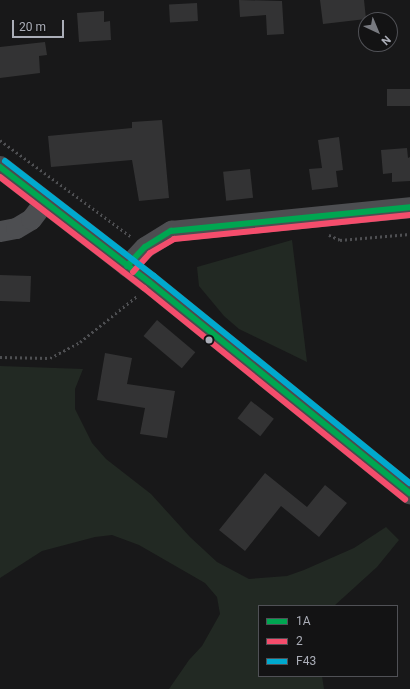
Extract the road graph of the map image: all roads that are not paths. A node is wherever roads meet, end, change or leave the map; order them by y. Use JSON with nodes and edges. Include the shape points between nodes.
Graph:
{"nodes":[{"id":1,"x":0,"y":167,"type":"edge"},
{"id":2,"x":44,"y":202,"type":"junction"},
{"id":3,"x":410,"y":207,"type":"edge"},
{"id":4,"x":0,"y":231,"type":"edge"},
{"id":5,"x":127,"y":266,"type":"junction"},
{"id":6,"x":410,"y":493,"type":"edge"}],
"edges":[{"from":1,"to":2,"type":"main road"},
{"from":2,"to":4,"type":"street","via":[[30,219],[16,228]]},
{"from":2,"to":5,"type":"main road"},
{"from":3,"to":5,"type":"street","via":[[171,231],[145,248]]},
{"from":5,"to":6,"type":"main road"}]}
